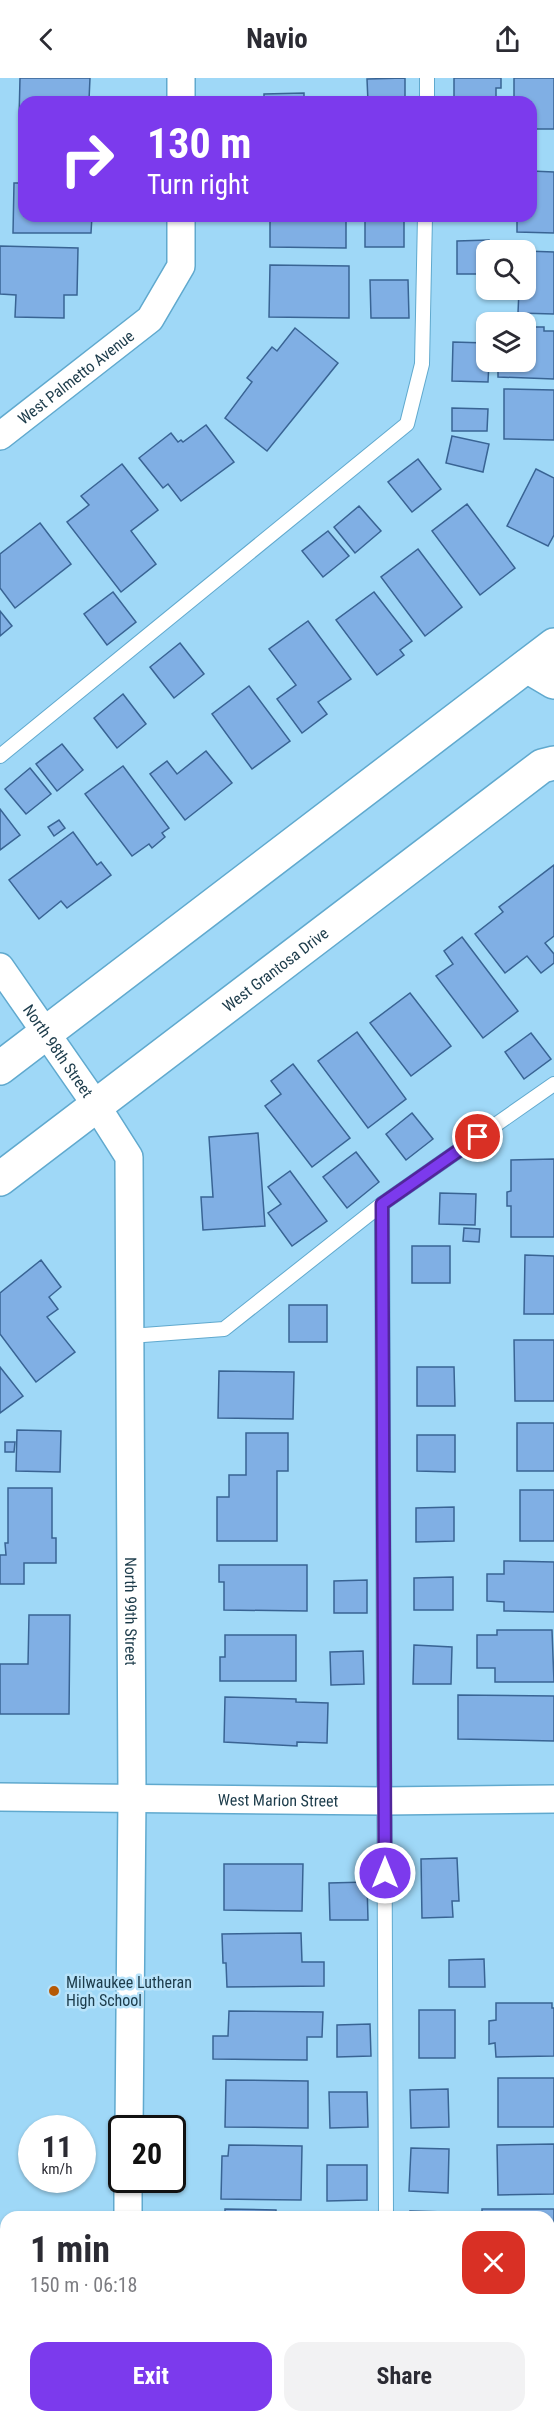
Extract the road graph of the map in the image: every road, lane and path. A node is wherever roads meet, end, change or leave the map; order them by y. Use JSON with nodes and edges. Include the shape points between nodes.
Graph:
{"nodes":[{"id":1,"x":181,"y":78,"type":"edge"},
{"id":2,"x":428,"y":78,"type":"edge"},
{"id":3,"x":181,"y":96,"type":"edge"},
{"id":4,"x":427,"y":96,"type":"edge"},
{"id":5,"x":181,"y":222,"type":"edge"},
{"id":6,"x":425,"y":222,"type":"edge"},
{"id":7,"x":0,"y":436,"type":"edge"},
{"id":8,"x":554,"y":645,"type":"edge"},
{"id":9,"x":540,"y":674,"type":"edge"},
{"id":10,"x":0,"y":756,"type":"edge"},
{"id":11,"x":554,"y":763,"type":"edge"},
{"id":12,"x":0,"y":967,"type":"edge"},
{"id":13,"x":46,"y":1033,"type":"junction"},
{"id":14,"x":0,"y":1068,"type":"edge"},
{"id":15,"x":554,"y":1084,"type":"edge"},
{"id":16,"x":96,"y":1105,"type":"junction"},
{"id":17,"x":0,"y":1179,"type":"edge"},
{"id":18,"x":382,"y":1204,"type":"junction"},
{"id":19,"x":130,"y":1336,"type":"junction"},
{"id":20,"x":0,"y":1797,"type":"edge"},
{"id":21,"x":132,"y":1797,"type":"junction"},
{"id":22,"x":554,"y":1799,"type":"edge"},
{"id":23,"x":384,"y":1801,"type":"junction"},
{"id":24,"x":129,"y":2115,"type":"edge"},
{"id":25,"x":128,"y":2193,"type":"edge"},
{"id":26,"x":128,"y":2211,"type":"edge"},
{"id":27,"x":386,"y":2211,"type":"edge"}],
"edges":[{"from":1,"to":3,"type":"street"},
{"from":2,"to":4,"type":"lane"},
{"from":5,"to":7,"type":"street","name":"West Palmetto Avenue","via":[[181,266],[150,319]]},
{"from":6,"to":10,"type":"lane","via":[[422,364],[407,424]]},
{"from":8,"to":9,"type":"street"},
{"from":9,"to":13,"type":"street"},
{"from":11,"to":16,"type":"street","name":"West Grantosa Drive","via":[[542,766]]},
{"from":12,"to":13,"type":"street","name":"North 98th Street"},
{"from":13,"to":14,"type":"street"},
{"from":13,"to":16,"type":"street","name":"North 98th Street"},
{"from":15,"to":18,"type":"lane"},
{"from":16,"to":17,"type":"street","name":"West Grantosa Drive"},
{"from":16,"to":19,"type":"street","name":"North 99th Street","via":[[129,1157]]},
{"from":18,"to":19,"type":"lane","via":[[224,1329]]},
{"from":18,"to":23,"type":"lane"},
{"from":19,"to":21,"type":"street","name":"North 99th Street"},
{"from":20,"to":21,"type":"street","name":"West Marion Street"},
{"from":21,"to":23,"type":"street","name":"West Marion Street"},
{"from":21,"to":24,"type":"street","name":"North 99th Street"},
{"from":22,"to":23,"type":"street","name":"West Marion Street"},
{"from":23,"to":27,"type":"lane"},
{"from":25,"to":26,"type":"street"}]}
